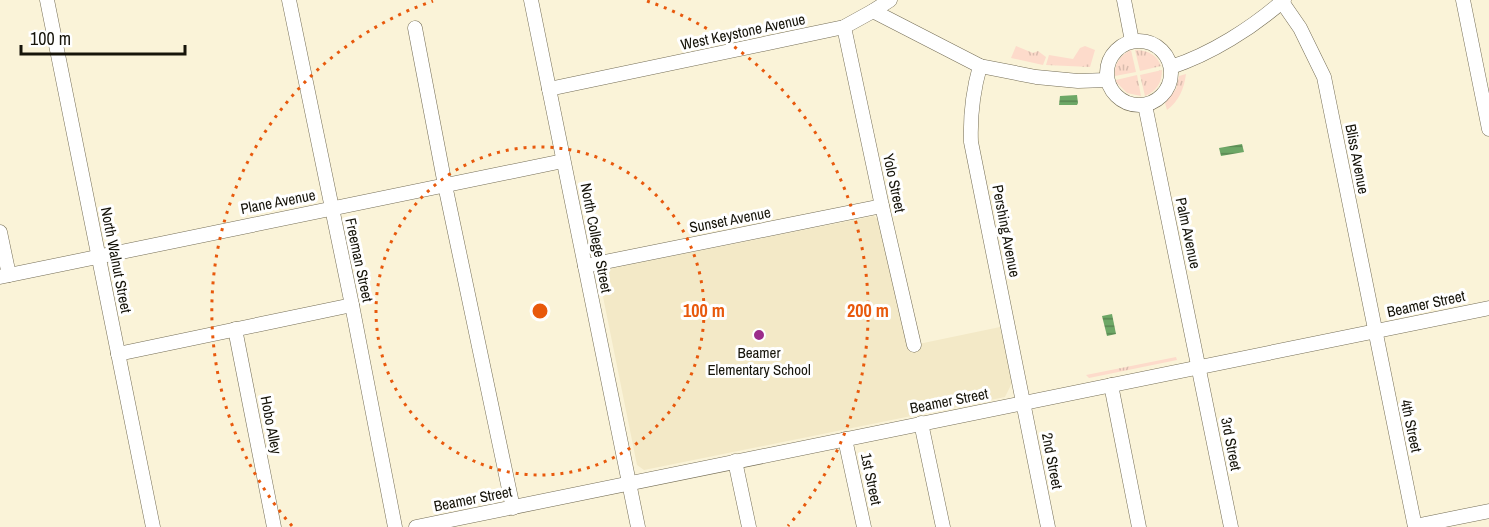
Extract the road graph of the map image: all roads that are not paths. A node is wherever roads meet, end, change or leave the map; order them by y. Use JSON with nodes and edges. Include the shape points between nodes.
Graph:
{"nodes":[{"id":1,"x":47,"y":0,"type":"edge"},
{"id":2,"x":289,"y":0,"type":"edge"},
{"id":3,"x":531,"y":0,"type":"edge"},
{"id":4,"x":890,"y":0,"type":"edge"},
{"id":5,"x":1124,"y":0,"type":"edge"},
{"id":6,"x":1463,"y":0,"type":"edge"},
{"id":7,"x":1283,"y":1,"type":"edge"},
{"id":8,"x":873,"y":11,"type":"junction"},
{"id":9,"x":844,"y":27,"type":"junction"},
{"id":10,"x":415,"y":28,"type":"dead end"},
{"id":11,"x":1132,"y":42,"type":"junction"},
{"id":12,"x":980,"y":66,"type":"junction"},
{"id":13,"x":1171,"y":67,"type":"junction"},
{"id":14,"x":1107,"y":80,"type":"junction"},
{"id":15,"x":549,"y":89,"type":"junction"},
{"id":16,"x":1145,"y":105,"type":"junction"},
{"id":17,"x":1489,"y":129,"type":"edge"},
{"id":18,"x":563,"y":161,"type":"junction"},
{"id":19,"x":445,"y":184,"type":"junction"},
{"id":20,"x":882,"y":206,"type":"junction"},
{"id":21,"x":332,"y":208,"type":"junction"},
{"id":22,"x":0,"y":232,"type":"edge"},
{"id":23,"x":99,"y":256,"type":"junction"},
{"id":24,"x":585,"y":267,"type":"junction"},
{"id":25,"x":4,"y":276,"type":"edge"},
{"id":26,"x":352,"y":305,"type":"junction"},
{"id":27,"x":1489,"y":308,"type":"edge"},
{"id":28,"x":235,"y":329,"type":"junction"},
{"id":29,"x":1375,"y":331,"type":"junction"},
{"id":30,"x":914,"y":345,"type":"dead end"},
{"id":31,"x":118,"y":354,"type":"junction"},
{"id":32,"x":1198,"y":367,"type":"junction"},
{"id":33,"x":1111,"y":385,"type":"junction"},
{"id":34,"x":1023,"y":402,"type":"junction"},
{"id":35,"x":921,"y":423,"type":"junction"},
{"id":36,"x":845,"y":439,"type":"junction"},
{"id":37,"x":735,"y":461,"type":"junction"},
{"id":38,"x":629,"y":483,"type":"junction"},
{"id":39,"x":513,"y":508,"type":"junction"},
{"id":40,"x":1489,"y":511,"type":"edge"},
{"id":41,"x":459,"y":523,"type":"edge"},
{"id":42,"x":1415,"y":526,"type":"edge"},
{"id":43,"x":153,"y":527,"type":"edge"},
{"id":44,"x":274,"y":527,"type":"edge"},
{"id":45,"x":395,"y":527,"type":"edge"},
{"id":46,"x":416,"y":527,"type":"edge"},
{"id":47,"x":638,"y":527,"type":"edge"},
{"id":48,"x":749,"y":527,"type":"edge"},
{"id":49,"x":864,"y":527,"type":"edge"},
{"id":50,"x":943,"y":527,"type":"edge"},
{"id":51,"x":1048,"y":527,"type":"edge"},
{"id":52,"x":1139,"y":527,"type":"edge"},
{"id":53,"x":1231,"y":527,"type":"edge"}],
"edges":[{"from":1,"to":23,"type":"street","name":"North Walnut Street"},
{"from":2,"to":21,"type":"street","name":"Freeman Street"},
{"from":3,"to":15,"type":"street","name":"North College Street"},
{"from":4,"to":8,"type":"street","name":"West Keystone Avenue"},
{"from":5,"to":11,"type":"street"},
{"from":6,"to":17,"type":"street"},
{"from":7,"to":13,"type":"street","via":[[1222,44]]},
{"from":7,"to":29,"type":"street","name":"Bliss Avenue","via":[[1324,77]]},
{"from":8,"to":9,"type":"street","name":"West Keystone Avenue"},
{"from":8,"to":12,"type":"street"},
{"from":9,"to":15,"type":"street","name":"West Keystone Avenue"},
{"from":9,"to":20,"type":"street","name":"Yolo Street"},
{"from":10,"to":19,"type":"street"},
{"from":11,"to":13,"type":"street","via":[[1157,46]]},
{"from":11,"to":14,"type":"street","via":[[1112,55]]},
{"from":12,"to":14,"type":"street","via":[[1046,78]]},
{"from":12,"to":34,"type":"street","name":"Pershing Avenue","via":[[970,122],[971,141]]},
{"from":13,"to":16,"type":"street","via":[[1166,92]]},
{"from":14,"to":16,"type":"street","via":[[1121,100]]},
{"from":15,"to":18,"type":"street","name":"North College Street"},
{"from":16,"to":32,"type":"street","name":"Palm Avenue"},
{"from":18,"to":19,"type":"street","name":"Plane Avenue"},
{"from":18,"to":24,"type":"street","name":"North College Street"},
{"from":19,"to":21,"type":"street","name":"Plane Avenue"},
{"from":19,"to":39,"type":"street"},
{"from":20,"to":24,"type":"street","name":"Sunset Avenue"},
{"from":20,"to":30,"type":"street","name":"Yolo Street"},
{"from":21,"to":23,"type":"street","name":"Plane Avenue"},
{"from":21,"to":26,"type":"street","name":"Freeman Street"},
{"from":22,"to":25,"type":"street"},
{"from":23,"to":25,"type":"street","name":"Plane Avenue"},
{"from":23,"to":31,"type":"street","name":"North Walnut Street"},
{"from":24,"to":38,"type":"street","name":"North College Street"},
{"from":26,"to":28,"type":"street"},
{"from":26,"to":45,"type":"street","name":"Freeman Street"},
{"from":27,"to":29,"type":"street","name":"Beamer Street"},
{"from":28,"to":31,"type":"street"},
{"from":28,"to":44,"type":"street","name":"Hobo Alley"},
{"from":29,"to":32,"type":"street","name":"Beamer Street"},
{"from":29,"to":42,"type":"street","name":"4th Street"},
{"from":31,"to":43,"type":"street","name":"North Walnut Street"},
{"from":32,"to":33,"type":"street","name":"Beamer Street"},
{"from":32,"to":53,"type":"street","name":"3rd Street"},
{"from":33,"to":34,"type":"street","name":"Beamer Street"},
{"from":33,"to":52,"type":"street"},
{"from":34,"to":35,"type":"street","name":"Beamer Street"},
{"from":34,"to":51,"type":"street","name":"2nd Street"},
{"from":35,"to":36,"type":"street","name":"Beamer Street"},
{"from":35,"to":50,"type":"street"},
{"from":36,"to":37,"type":"street","name":"Beamer Street"},
{"from":36,"to":49,"type":"street","name":"1st Street"},
{"from":37,"to":38,"type":"street","name":"Beamer Street"},
{"from":37,"to":48,"type":"street"},
{"from":38,"to":39,"type":"street","name":"Beamer Street"},
{"from":38,"to":47,"type":"street","name":"North College Street"},
{"from":39,"to":41,"type":"street","name":"Beamer Street"},
{"from":40,"to":42,"type":"street"},
{"from":41,"to":46,"type":"street","name":"Beamer Street"}]}
